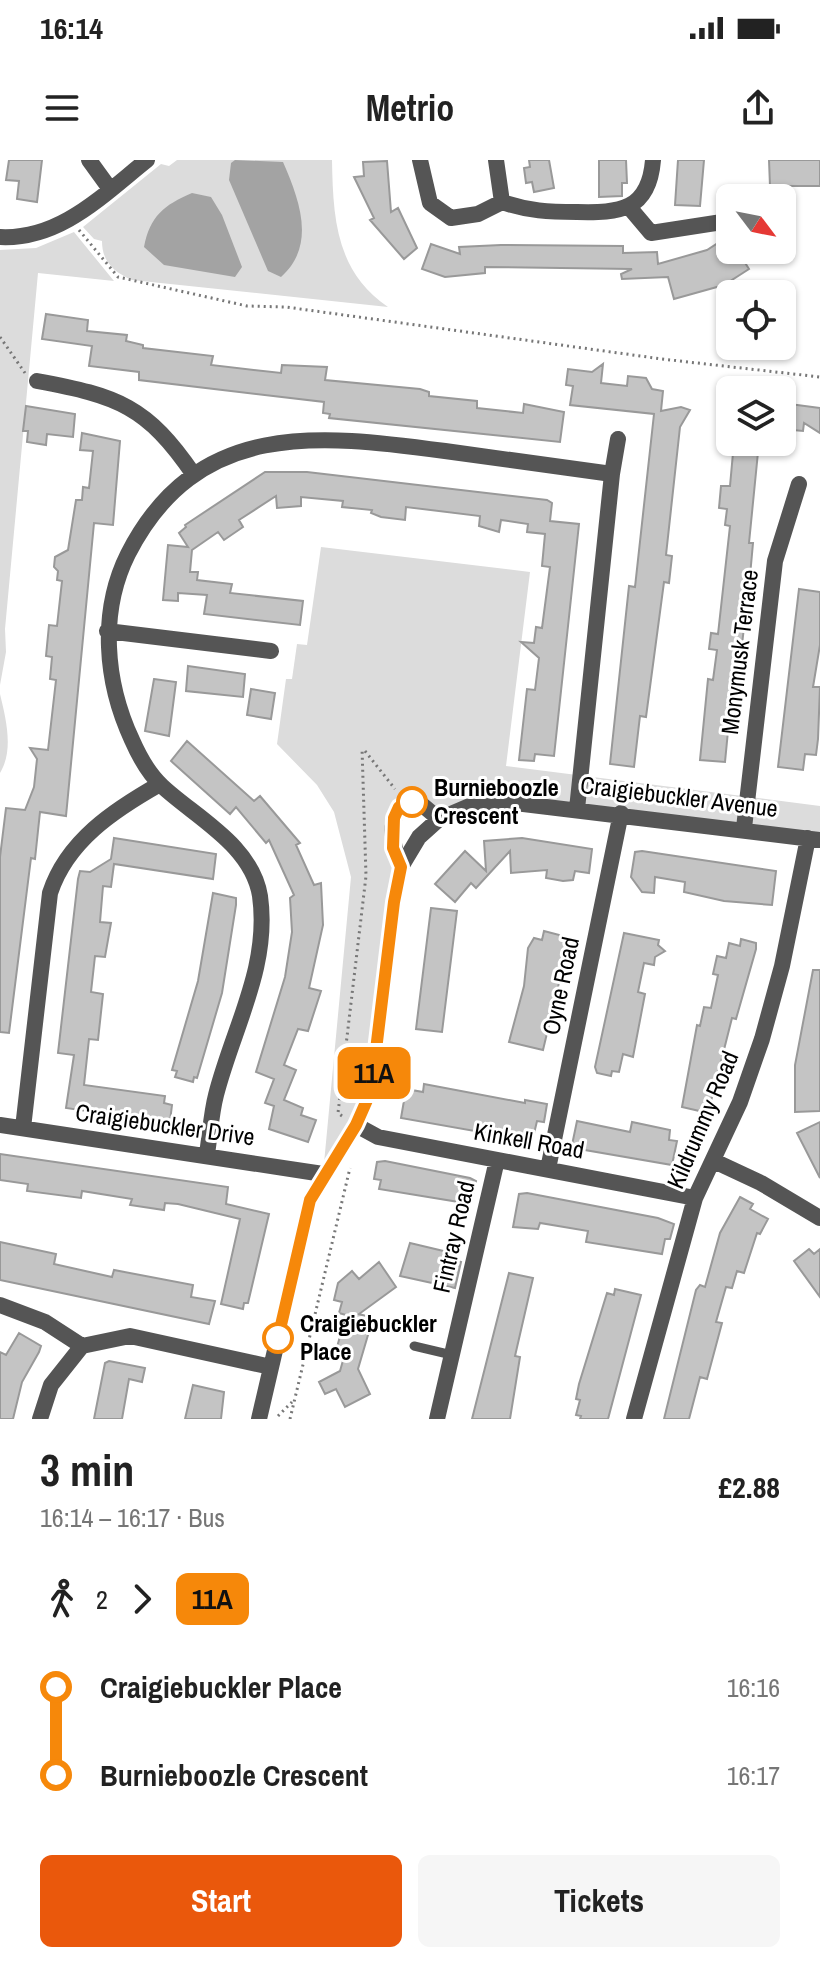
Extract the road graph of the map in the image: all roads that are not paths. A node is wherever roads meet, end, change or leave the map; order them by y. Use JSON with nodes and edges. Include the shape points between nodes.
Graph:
{"nodes":[{"id":1,"x":89,"y":160,"type":"edge"},
{"id":2,"x":147,"y":160,"type":"edge"},
{"id":3,"x":420,"y":160,"type":"edge"},
{"id":4,"x":496,"y":160,"type":"edge"},
{"id":5,"x":653,"y":160,"type":"edge"},
{"id":6,"x":110,"y":189,"type":"junction"},
{"id":7,"x":502,"y":202,"type":"junction"},
{"id":8,"x":634,"y":203,"type":"junction"},
{"id":9,"x":716,"y":223,"type":"edge"},
{"id":10,"x":0,"y":237,"type":"edge"},
{"id":11,"x":37,"y":381,"type":"road end"},
{"id":12,"x":618,"y":439,"type":"dead end"},
{"id":13,"x":612,"y":474,"type":"junction"},
{"id":14,"x":194,"y":475,"type":"junction"},
{"id":15,"x":799,"y":484,"type":"dead end"},
{"id":16,"x":107,"y":631,"type":"junction"},
{"id":17,"x":271,"y":651,"type":"dead end"},
{"id":18,"x":160,"y":784,"type":"junction"},
{"id":19,"x":577,"y":809,"type":"junction"},
{"id":20,"x":621,"y":813,"type":"junction"},
{"id":21,"x":439,"y":819,"type":"junction"},
{"id":22,"x":744,"y":828,"type":"junction"},
{"id":23,"x":814,"y":839,"type":"edge"},
{"id":24,"x":401,"y":867,"type":"junction"},
{"id":25,"x":0,"y":1125,"type":"edge"},
{"id":26,"x":356,"y":1125,"type":"junction"},
{"id":27,"x":23,"y":1128,"type":"junction"},
{"id":28,"x":207,"y":1154,"type":"junction"},
{"id":29,"x":497,"y":1160,"type":"junction"},
{"id":30,"x":714,"y":1161,"type":"junction"},
{"id":31,"x":548,"y":1169,"type":"junction"},
{"id":32,"x":323,"y":1174,"type":"junction"},
{"id":33,"x":695,"y":1198,"type":"junction"},
{"id":34,"x":820,"y":1218,"type":"edge"},
{"id":35,"x":0,"y":1305,"type":"edge"},
{"id":36,"x":82,"y":1346,"type":"junction"},
{"id":37,"x":414,"y":1346,"type":"dead end"},
{"id":38,"x":452,"y":1355,"type":"junction"},
{"id":39,"x":271,"y":1367,"type":"junction"},
{"id":40,"x":40,"y":1419,"type":"edge"},
{"id":41,"x":259,"y":1419,"type":"edge"},
{"id":42,"x":437,"y":1419,"type":"edge"},
{"id":43,"x":634,"y":1419,"type":"edge"}],
"edges":[{"from":1,"to":6,"type":"street"},
{"from":2,"to":6,"type":"street"},
{"from":3,"to":7,"type":"street","via":[[430,203],[441,213],[451,218],[478,214]]},
{"from":4,"to":7,"type":"street"},
{"from":5,"to":8,"type":"street","via":[[650,177]]},
{"from":6,"to":10,"type":"street","via":[[70,220],[35,236]]},
{"from":7,"to":8,"type":"street","via":[[529,211],[612,212]]},
{"from":8,"to":9,"type":"street","via":[[651,233]]},
{"from":11,"to":14,"type":"street","via":[[118,401],[169,439]]},
{"from":12,"to":13,"type":"street"},
{"from":13,"to":14,"type":"street","via":[[327,437],[257,447]]},
{"from":13,"to":19,"type":"street"},
{"from":14,"to":16,"type":"street","via":[[134,543],[117,576]]},
{"from":15,"to":22,"type":"street","name":"Monymusk Terrace","via":[[775,561]]},
{"from":16,"to":17,"type":"street"},
{"from":16,"to":18,"type":"street","via":[[120,710],[132,741]]},
{"from":18,"to":27,"type":"street","via":[[86,836],[55,876]]},
{"from":18,"to":28,"type":"street","via":[[235,849],[259,893],[257,965],[216,1097]]},
{"from":19,"to":20,"type":"street","name":"Craigiebuckler Avenue"},
{"from":19,"to":21,"type":"street","name":"Craigiebuckler Avenue","via":[[474,804]]},
{"from":20,"to":22,"type":"street","name":"Craigiebuckler Avenue"},
{"from":20,"to":31,"type":"street","name":"Oyne Road"},
{"from":21,"to":24,"type":"street","name":"Craigiebuckler Avenue","via":[[419,837]]},
{"from":21,"to":24,"type":"street","name":"Craigiebuckler Avenue","via":[[420,803],[404,803],[394,818],[393,848]]},
{"from":22,"to":23,"type":"street","name":"Craigiebuckler Avenue"},
{"from":23,"to":30,"type":"street","name":"Kildrummy Road","via":[[762,1039]]},
{"from":24,"to":26,"type":"street","name":"Craigiebuckler Avenue","via":[[378,1054],[371,1091]]},
{"from":25,"to":27,"type":"street","name":"Craigiebuckler Drive"},
{"from":26,"to":29,"type":"street","name":"Kinkell Road","via":[[378,1137]]},
{"from":26,"to":32,"type":"street","name":"Craigiebuckler Avenue"},
{"from":27,"to":28,"type":"street","name":"Craigiebuckler Drive"},
{"from":28,"to":32,"type":"street","name":"Craigiebuckler Drive"},
{"from":29,"to":31,"type":"street","name":"Kinkell Road"},
{"from":29,"to":38,"type":"street","name":"Fintray Road"},
{"from":30,"to":33,"type":"street","name":"Kildrummy Road"},
{"from":30,"to":34,"type":"street"},
{"from":31,"to":33,"type":"street","name":"Kinkell Road"},
{"from":32,"to":39,"type":"street","name":"Craigiebuckler Avenue","via":[[310,1200]]},
{"from":33,"to":43,"type":"street","name":"Kildrummy Road"},
{"from":35,"to":36,"type":"street","via":[[45,1322]]},
{"from":36,"to":39,"type":"street","via":[[130,1336]]},
{"from":36,"to":40,"type":"street","via":[[51,1385]]},
{"from":37,"to":38,"type":"lane"},
{"from":38,"to":42,"type":"street","name":"Fintray Road"},
{"from":39,"to":41,"type":"street","name":"Craigiebuckler Avenue"}]}
